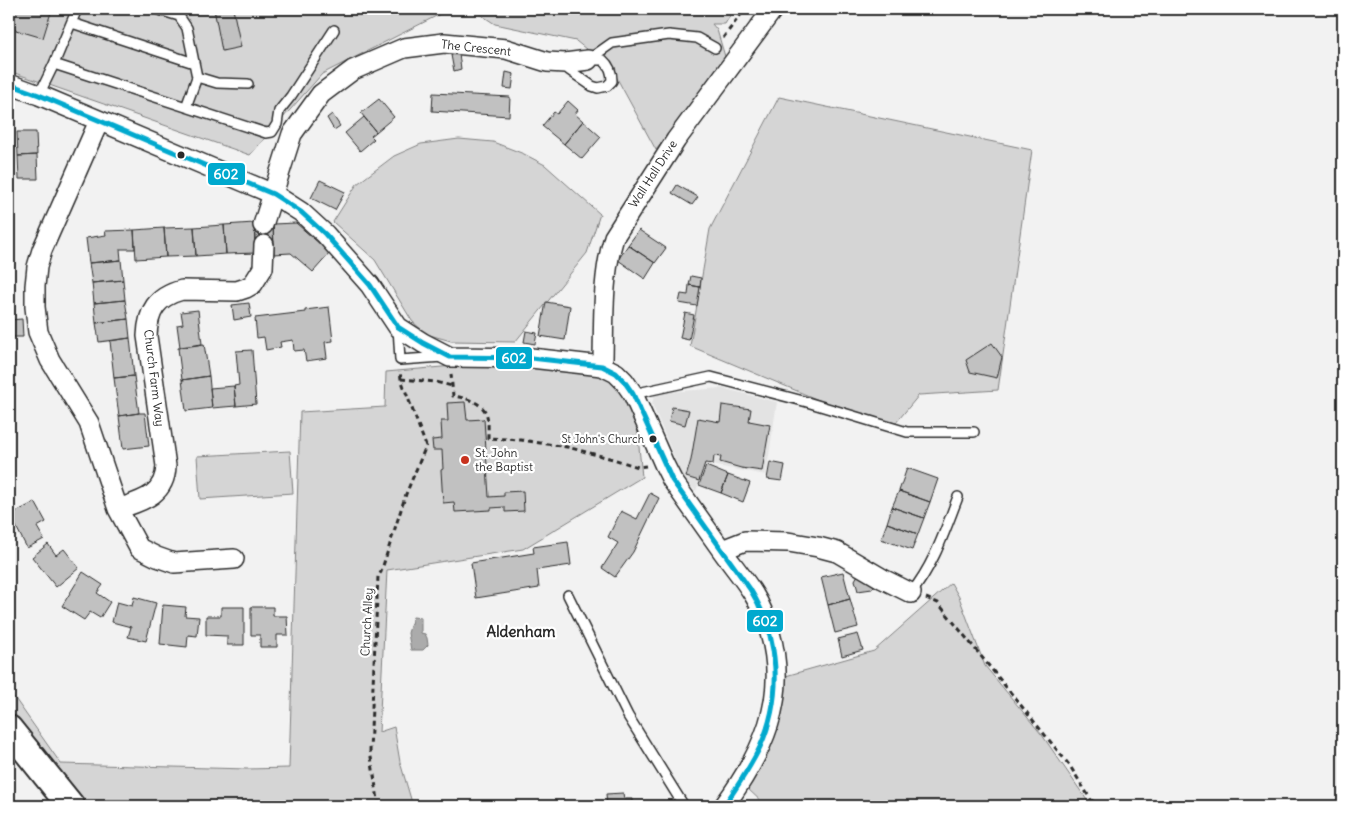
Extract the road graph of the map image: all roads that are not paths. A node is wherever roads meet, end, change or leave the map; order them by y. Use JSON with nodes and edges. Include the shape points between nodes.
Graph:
{"nodes":[{"id":1,"x":77,"y":9,"type":"edge"},
{"id":2,"x":156,"y":9,"type":"edge"},
{"id":3,"x":773,"y":9,"type":"edge"},
{"id":4,"x":178,"y":12,"type":"edge"},
{"id":5,"x":72,"y":22,"type":"junction"},
{"id":6,"x":334,"y":30,"type":"dead end"},
{"id":7,"x":715,"y":48,"type":"road end"},
{"id":8,"x":588,"y":60,"type":"junction"},
{"id":9,"x":565,"y":62,"type":"junction"},
{"id":10,"x":194,"y":63,"type":"junction"},
{"id":11,"x":54,"y":64,"type":"junction"},
{"id":12,"x":197,"y":77,"type":"junction"},
{"id":13,"x":9,"y":84,"type":"edge"},
{"id":14,"x":248,"y":84,"type":"dead end"},
{"id":15,"x":39,"y":95,"type":"junction"},
{"id":16,"x":186,"y":107,"type":"junction"},
{"id":17,"x":99,"y":121,"type":"junction"},
{"id":18,"x":284,"y":129,"type":"junction"},
{"id":19,"x":273,"y":194,"type":"junction"},
{"id":20,"x":263,"y":224,"type":"dead end"},
{"id":21,"x":264,"y":246,"type":"dead end"},
{"id":22,"x":398,"y":327,"type":"junction"},
{"id":23,"x":450,"y":357,"type":"junction"},
{"id":24,"x":602,"y":366,"type":"junction"},
{"id":25,"x":633,"y":394,"type":"junction"},
{"id":26,"x":974,"y":432,"type":"dead end"},
{"id":27,"x":958,"y":497,"type":"dead end"},
{"id":28,"x":118,"y":509,"type":"junction"},
{"id":29,"x":722,"y":550,"type":"junction"},
{"id":30,"x":234,"y":560,"type":"dead end"},
{"id":31,"x":911,"y":593,"type":"joint"},
{"id":32,"x":568,"y":595,"type":"dead end"},
{"id":33,"x":9,"y":729,"type":"edge"},
{"id":34,"x":71,"y":806,"type":"edge"},
{"id":35,"x":684,"y":806,"type":"edge"},
{"id":36,"x":724,"y":806,"type":"edge"}],
"edges":[{"from":1,"to":5,"type":"lane"},
{"from":2,"to":4,"type":"lane"},
{"from":3,"to":24,"type":"street","name":"Wall Hall Drive","via":[[676,140],[614,237],[606,273]]},
{"from":4,"to":10,"type":"lane","via":[[187,28]]},
{"from":5,"to":10,"type":"lane"},
{"from":5,"to":11,"type":"lane"},
{"from":6,"to":18,"type":"lane","via":[[279,111]]},
{"from":7,"to":8,"type":"lane","via":[[697,38],[669,35],[612,42]]},
{"from":8,"to":9,"type":"street","name":"The Crescent"},
{"from":8,"to":9,"type":"lane","via":[[603,60],[607,64],[612,81],[607,86],[592,86],[569,70]]},
{"from":9,"to":18,"type":"street","name":"The Crescent","via":[[547,62],[506,49],[444,43],[404,48],[353,70],[321,94]]},
{"from":10,"to":12,"type":"lane"},
{"from":11,"to":15,"type":"lane"},
{"from":11,"to":16,"type":"lane"},
{"from":12,"to":14,"type":"lane","via":[[216,83]]},
{"from":12,"to":16,"type":"lane"},
{"from":13,"to":15,"type":"street"},
{"from":15,"to":17,"type":"street"},
{"from":16,"to":18,"type":"lane","via":[[266,133]]},
{"from":17,"to":19,"type":"street"},
{"from":17,"to":28,"type":"street","via":[[42,250],[37,267],[35,307],[38,332],[50,360],[88,423]]},
{"from":18,"to":19,"type":"street","name":"The Crescent"},
{"from":19,"to":20,"type":"street"},
{"from":19,"to":22,"type":"street","via":[[301,212],[325,234],[370,285]]},
{"from":21,"to":28,"type":"street","name":"Church Farm Way","via":[[263,268],[253,284],[237,291],[173,292],[151,312],[147,336],[166,474],[152,496]]},
{"from":22,"to":23,"type":"street"},
{"from":22,"to":23,"type":"lane","via":[[400,360]]},
{"from":23,"to":24,"type":"street","via":[[531,358]]},
{"from":24,"to":25,"type":"street","via":[[616,373]]},
{"from":25,"to":26,"type":"lane","via":[[711,377],[907,432]]},
{"from":25,"to":29,"type":"street","via":[[672,480]]},
{"from":27,"to":31,"type":"lane","via":[[930,566]]},
{"from":28,"to":30,"type":"street","via":[[139,548],[157,557],[174,563]]},
{"from":29,"to":31,"type":"street","via":[[745,541],[788,542],[818,547],[837,552]]},
{"from":29,"to":36,"type":"street","via":[[761,609],[775,650],[777,672],[776,697],[757,755]]},
{"from":32,"to":35,"type":"lane","via":[[628,716]]},
{"from":33,"to":34,"type":"main road"}]}
